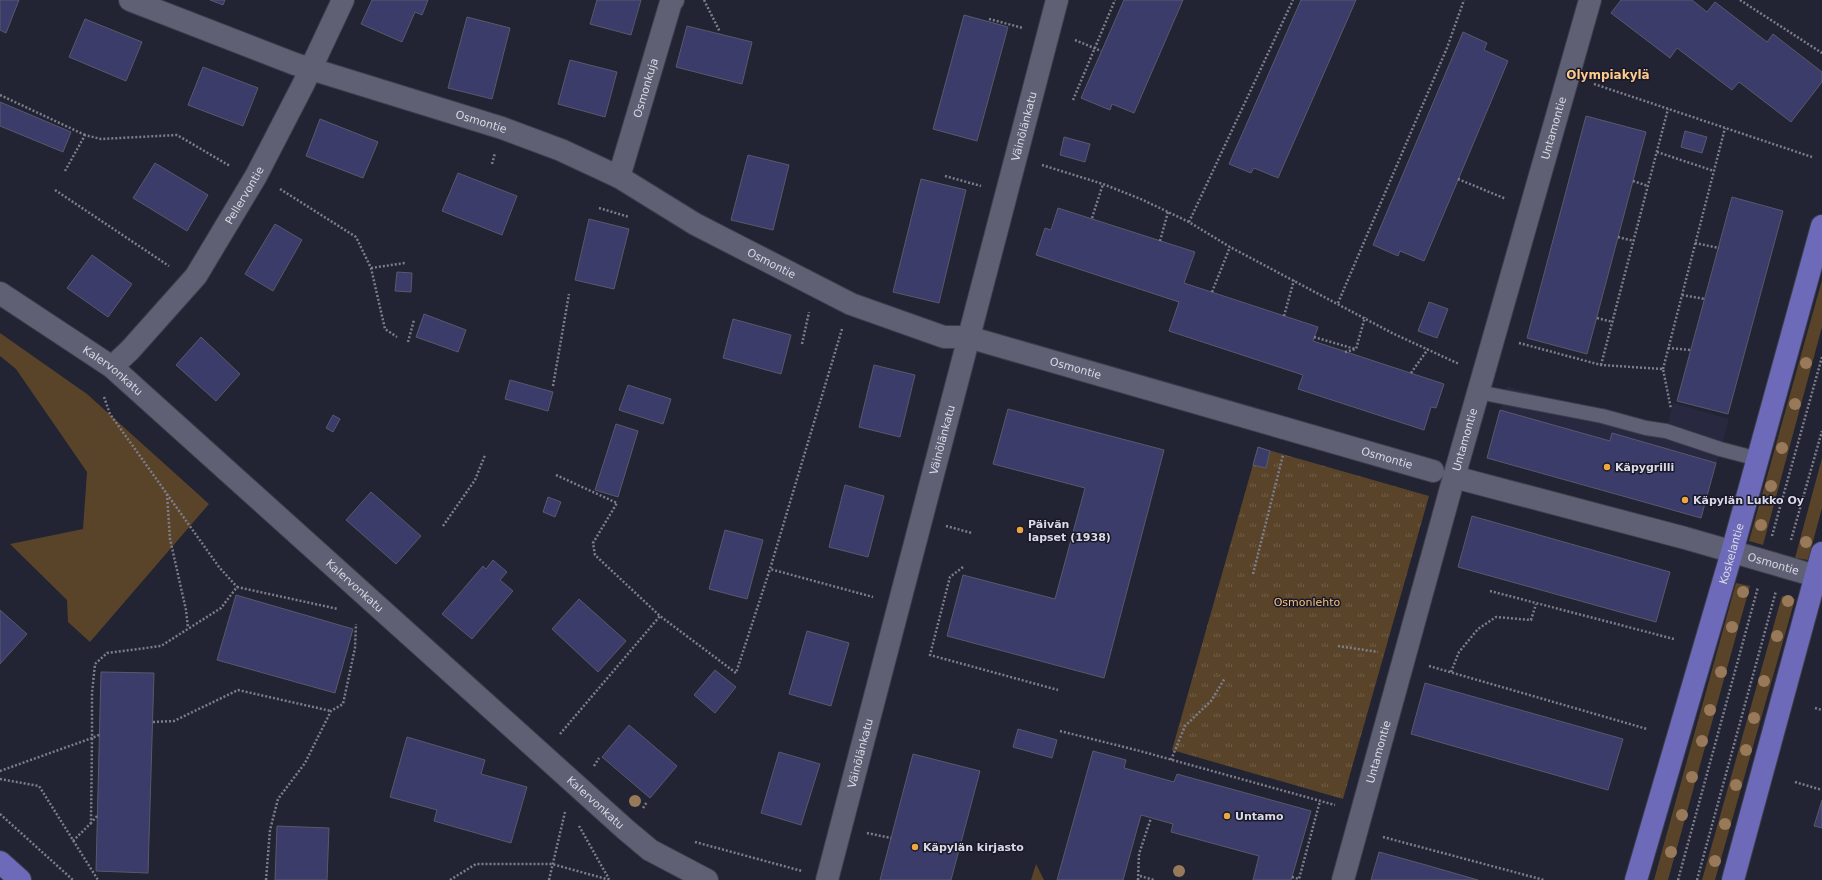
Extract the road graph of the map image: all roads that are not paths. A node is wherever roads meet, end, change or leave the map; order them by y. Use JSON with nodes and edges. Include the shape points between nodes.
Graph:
{"nodes":[{"id":1,"x":130,"y":0,"type":"edge"},
{"id":2,"x":343,"y":0,"type":"edge"},
{"id":3,"x":673,"y":0,"type":"edge"},
{"id":4,"x":1057,"y":0,"type":"edge"},
{"id":5,"x":1590,"y":0,"type":"edge"},
{"id":6,"x":310,"y":69,"type":"junction"},
{"id":7,"x":618,"y":177,"type":"junction"},
{"id":8,"x":1822,"y":226,"type":"edge"},
{"id":9,"x":0,"y":293,"type":"edge"},
{"id":10,"x":968,"y":337,"type":"junction"},
{"id":11,"x":112,"y":367,"type":"junction"},
{"id":12,"x":1481,"y":383,"type":"junction"},
{"id":13,"x":1758,"y":459,"type":"junction"},
{"id":14,"x":1433,"y":471,"type":"dead end"},
{"id":15,"x":1454,"y":477,"type":"junction"},
{"id":16,"x":1732,"y":552,"type":"junction"},
{"id":17,"x":1822,"y":554,"type":"edge"},
{"id":18,"x":1816,"y":576,"type":"junction"},
{"id":19,"x":0,"y":862,"type":"edge"},
{"id":20,"x":20,"y":880,"type":"edge"},
{"id":21,"x":707,"y":880,"type":"edge"},
{"id":22,"x":827,"y":880,"type":"edge"},
{"id":23,"x":1343,"y":880,"type":"edge"},
{"id":24,"x":1636,"y":880,"type":"edge"},
{"id":25,"x":1732,"y":880,"type":"edge"}],
"edges":[{"from":1,"to":6,"type":"street","name":"Osmontie"},
{"from":2,"to":6,"type":"street","name":"Pellervontie"},
{"from":3,"to":7,"type":"street","name":"Osmonkuja","via":[[670,2]]},
{"from":4,"to":10,"type":"street","name":"Väinölänkatu"},
{"from":5,"to":12,"type":"street","name":"Untamontie"},
{"from":6,"to":7,"type":"street","name":"Osmontie","via":[[502,128],[561,150]]},
{"from":6,"to":11,"type":"street","name":"Pellervontie","via":[[256,176],[196,276]]},
{"from":7,"to":10,"type":"street","name":"Osmontie","via":[[695,224],[851,304],[944,337]]},
{"from":8,"to":13,"type":"main road","name":"Koskelantie"},
{"from":9,"to":11,"type":"street","name":"Kalervonkatu"},
{"from":10,"to":14,"type":"street","name":"Osmontie"},
{"from":10,"to":22,"type":"street","name":"Väinölänkatu"},
{"from":11,"to":21,"type":"street","name":"Kalervonkatu","via":[[650,850]]},
{"from":12,"to":13,"type":"lane","via":[[1646,428],[1666,431]]},
{"from":12,"to":15,"type":"street","name":"Untamontie"},
{"from":13,"to":16,"type":"main road","name":"Koskelantie"},
{"from":15,"to":16,"type":"street","name":"Osmontie"},
{"from":15,"to":23,"type":"street","name":"Untamontie"},
{"from":16,"to":18,"type":"street","name":"Osmontie"},
{"from":16,"to":24,"type":"main road","name":"Koskelantie"},
{"from":17,"to":18,"type":"main road"},
{"from":18,"to":25,"type":"main road"},
{"from":19,"to":20,"type":"main road"}]}
